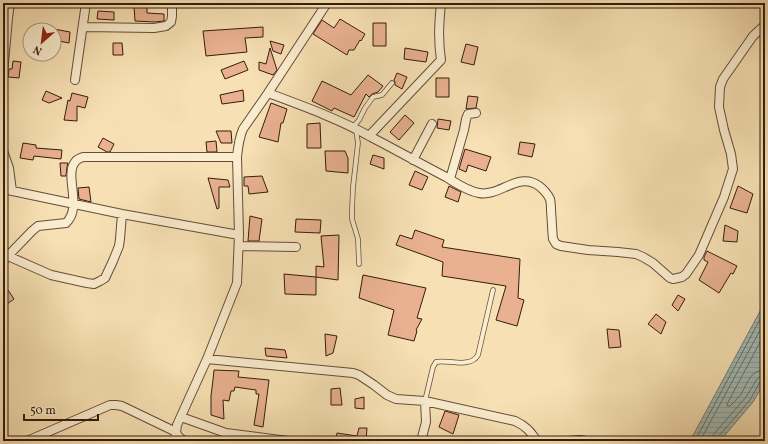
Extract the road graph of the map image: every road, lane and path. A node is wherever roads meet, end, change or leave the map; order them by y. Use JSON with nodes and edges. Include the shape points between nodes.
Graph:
{"nodes":[{"id":1,"x":10,"y":3,"type":"edge"},
{"id":2,"x":86,"y":3,"type":"edge"},
{"id":3,"x":172,"y":3,"type":"edge"},
{"id":4,"x":327,"y":3,"type":"edge"},
{"id":5,"x":442,"y":3,"type":"edge"},
{"id":6,"x":765,"y":25,"type":"edge"},
{"id":7,"x":83,"y":27,"type":"junction"},
{"id":8,"x":3,"y":74,"type":"edge"},
{"id":9,"x":75,"y":80,"type":"dead end"},
{"id":10,"x":392,"y":83,"type":"dead end"},
{"id":11,"x":268,"y":93,"type":"junction"},
{"id":12,"x":476,"y":113,"type":"dead end"},
{"id":13,"x":432,"y":124,"type":"dead end"},
{"id":14,"x":354,"y":128,"type":"junction"},
{"id":15,"x":370,"y":136,"type":"junction"},
{"id":16,"x":3,"y":151,"type":"edge"},
{"id":17,"x":237,"y":157,"type":"junction"},
{"id":18,"x":413,"y":160,"type":"junction"},
{"id":19,"x":450,"y":180,"type":"junction"},
{"id":20,"x":3,"y":189,"type":"edge"},
{"id":21,"x":12,"y":191,"type":"junction"},
{"id":22,"x":74,"y":204,"type":"junction"},
{"id":23,"x":122,"y":214,"type":"junction"},
{"id":24,"x":240,"y":235,"type":"junction"},
{"id":25,"x":239,"y":246,"type":"junction"},
{"id":26,"x":296,"y":247,"type":"dead end"},
{"id":27,"x":6,"y":259,"type":"edge"},
{"id":28,"x":359,"y":264,"type":"dead end"},
{"id":29,"x":493,"y":290,"type":"dead end"},
{"id":30,"x":207,"y":359,"type":"junction"},
{"id":31,"x":425,"y":401,"type":"junction"},
{"id":32,"x":181,"y":417,"type":"junction"},
{"id":33,"x":176,"y":432,"type":"junction"},
{"id":34,"x":27,"y":441,"type":"edge"},
{"id":35,"x":174,"y":441,"type":"edge"},
{"id":36,"x":184,"y":441,"type":"edge"},
{"id":37,"x":288,"y":441,"type":"edge"},
{"id":38,"x":421,"y":441,"type":"edge"},
{"id":39,"x":537,"y":441,"type":"edge"},
{"id":40,"x":567,"y":441,"type":"edge"},
{"id":41,"x":586,"y":441,"type":"edge"}],
"edges":[{"from":1,"to":8,"type":"street"},
{"from":2,"to":7,"type":"street"},
{"from":3,"to":7,"type":"street","via":[[171,22],[166,26]]},
{"from":4,"to":11,"type":"street"},
{"from":5,"to":15,"type":"street","via":[[438,34],[441,60]]},
{"from":6,"to":19,"type":"street","via":[[753,36],[723,79],[720,88],[719,107],[733,170],[699,255],[682,277],[670,278],[636,254],[558,246],[553,239],[550,200],[538,185],[532,182],[516,182],[489,194],[478,193]]},
{"from":7,"to":9,"type":"street"},
{"from":10,"to":14,"type":"lane","via":[[382,95],[373,97]]},
{"from":11,"to":14,"type":"street"},
{"from":11,"to":17,"type":"street","via":[[243,129]]},
{"from":12,"to":19,"type":"street","via":[[468,114],[466,119]]},
{"from":13,"to":18,"type":"street"},
{"from":14,"to":15,"type":"street"},
{"from":14,"to":28,"type":"lane","via":[[358,143],[352,219],[358,239]]},
{"from":15,"to":18,"type":"street"},
{"from":16,"to":21,"type":"street","via":[[9,168]]},
{"from":17,"to":22,"type":"street","via":[[83,157],[75,161],[72,172]]},
{"from":17,"to":24,"type":"street"},
{"from":18,"to":19,"type":"street"},
{"from":20,"to":21,"type":"street"},
{"from":21,"to":22,"type":"street"},
{"from":22,"to":23,"type":"street"},
{"from":22,"to":27,"type":"street","via":[[72,216],[66,222],[38,226]]},
{"from":23,"to":24,"type":"street"},
{"from":23,"to":27,"type":"street","via":[[119,246],[113,261],[105,278],[94,284],[51,275]]},
{"from":24,"to":25,"type":"street"},
{"from":25,"to":26,"type":"street"},
{"from":25,"to":30,"type":"street","via":[[237,284]]},
{"from":29,"to":31,"type":"lane","via":[[476,358],[467,362],[436,362]]},
{"from":30,"to":31,"type":"street","via":[[353,373],[396,399]]},
{"from":30,"to":32,"type":"street"},
{"from":31,"to":38,"type":"street","via":[[426,422]]},
{"from":31,"to":39,"type":"street","via":[[516,421],[529,430]]},
{"from":32,"to":33,"type":"street"},
{"from":32,"to":37,"type":"street","via":[[226,433]]},
{"from":33,"to":34,"type":"street","via":[[122,406],[110,405]]},
{"from":33,"to":35,"type":"street"},
{"from":33,"to":36,"type":"street"},
{"from":40,"to":41,"type":"street"}]}
